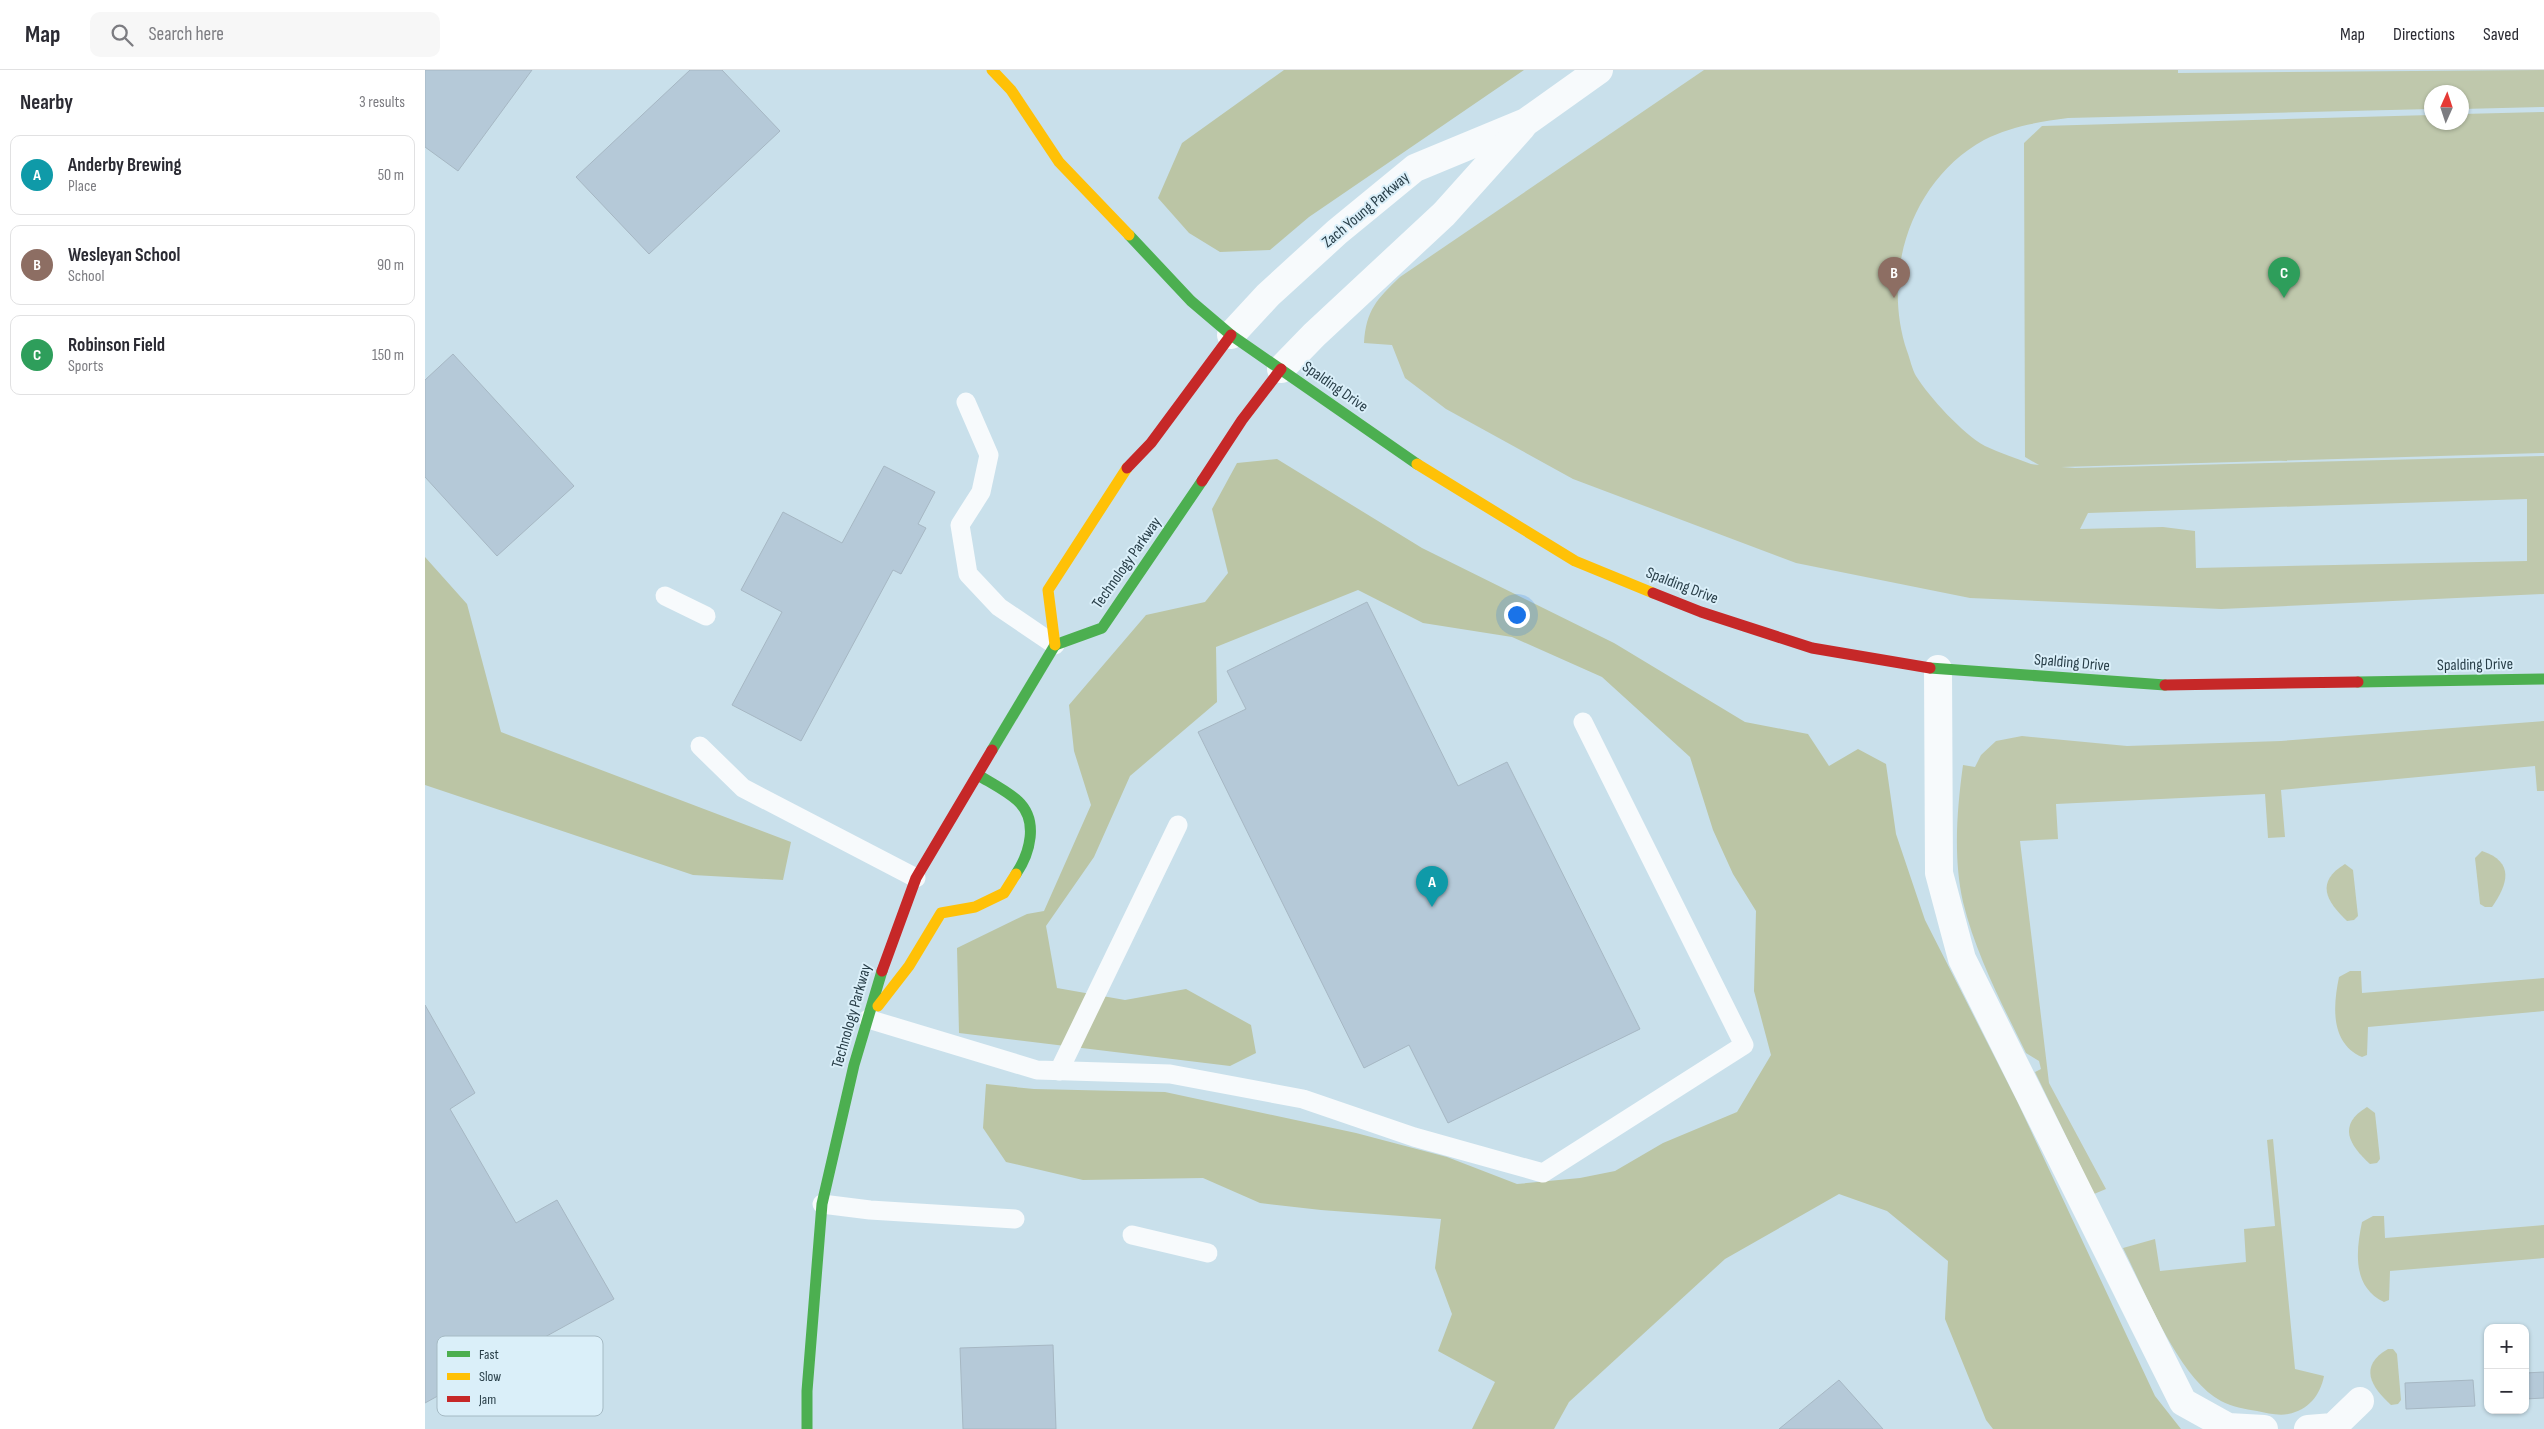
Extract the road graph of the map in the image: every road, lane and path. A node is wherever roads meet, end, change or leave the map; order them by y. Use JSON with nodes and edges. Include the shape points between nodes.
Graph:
{"nodes":[{"id":1,"x":992,"y":70,"type":"edge"},
{"id":2,"x":1599,"y":70,"type":"edge"},
{"id":3,"x":1526,"y":122,"type":"junction"},
{"id":4,"x":1231,"y":335,"type":"junction"},
{"id":5,"x":1281,"y":369,"type":"junction"},
{"id":6,"x":966,"y":402,"type":"dead end"},
{"id":7,"x":665,"y":596,"type":"dead end"},
{"id":8,"x":707,"y":616,"type":"dead end"},
{"id":9,"x":1053,"y":648,"type":"junction"},
{"id":10,"x":1938,"y":669,"type":"junction"},
{"id":11,"x":2544,"y":678,"type":"edge"},
{"id":12,"x":1583,"y":722,"type":"dead end"},
{"id":13,"x":700,"y":746,"type":"dead end"},
{"id":14,"x":978,"y":775,"type":"junction"},
{"id":15,"x":1178,"y":826,"type":"dead end"},
{"id":16,"x":916,"y":878,"type":"junction"},
{"id":17,"x":868,"y":1019,"type":"junction"},
{"id":18,"x":1059,"y":1071,"type":"junction"},
{"id":19,"x":822,"y":1204,"type":"junction"},
{"id":20,"x":1015,"y":1219,"type":"dead end"},
{"id":21,"x":1132,"y":1234,"type":"dead end"},
{"id":22,"x":1208,"y":1253,"type":"dead end"},
{"id":23,"x":2360,"y":1401,"type":"dead end"},
{"id":24,"x":807,"y":1429,"type":"edge"},
{"id":25,"x":2264,"y":1429,"type":"edge"},
{"id":26,"x":2309,"y":1429,"type":"edge"}],
"edges":[{"from":1,"to":4,"type":"street","name":"Spalding Drive","via":[[1011,90],[1059,162],[1191,301]]},
{"from":2,"to":3,"type":"street","name":"Zach Young Parkway"},
{"from":3,"to":4,"type":"street","name":"Zach Young Parkway","via":[[1415,168],[1337,232],[1268,295]]},
{"from":3,"to":5,"type":"street","name":"Zach Young Parkway","via":[[1444,214]]},
{"from":4,"to":5,"type":"street","name":"Spalding Drive"},
{"from":4,"to":9,"type":"street","via":[[1151,443],[1121,474],[1048,590]]},
{"from":5,"to":9,"type":"street","name":"Technology Parkway","via":[[1242,420],[1102,628]]},
{"from":5,"to":10,"type":"street","name":"Spalding Drive","via":[[1431,473],[1575,561],[1701,612],[1812,648]]},
{"from":6,"to":9,"type":"lane","via":[[989,455],[981,492],[960,525],[968,574],[999,607]]},
{"from":7,"to":8,"type":"lane"},
{"from":9,"to":14,"type":"street","name":"Technology Parkway"},
{"from":10,"to":11,"type":"street","name":"Spalding Drive","via":[[2145,686]]},
{"from":10,"to":25,"type":"street","via":[[1939,873],[1962,959],[2183,1402],[2228,1427]]},
{"from":12,"to":18,"type":"lane","via":[[1744,1044],[1543,1173],[1414,1137],[1303,1098],[1170,1074]]},
{"from":13,"to":16,"type":"lane","via":[[743,788]]},
{"from":14,"to":16,"type":"street","name":"Technology Parkway"},
{"from":14,"to":17,"type":"street","via":[[1019,802],[1030,823],[1031,837],[1024,862],[1004,893],[975,907],[941,913],[909,966]]},
{"from":15,"to":18,"type":"lane"},
{"from":16,"to":17,"type":"street","name":"Technology Parkway","via":[[877,983]]},
{"from":17,"to":18,"type":"lane","via":[[1037,1070]]},
{"from":17,"to":19,"type":"street","name":"Technology Parkway","via":[[854,1064]]},
{"from":19,"to":20,"type":"lane"},
{"from":19,"to":24,"type":"street","name":"Technology Parkway","via":[[807,1391]]},
{"from":21,"to":22,"type":"lane"},
{"from":23,"to":26,"type":"street","via":[[2333,1427]]}]}
